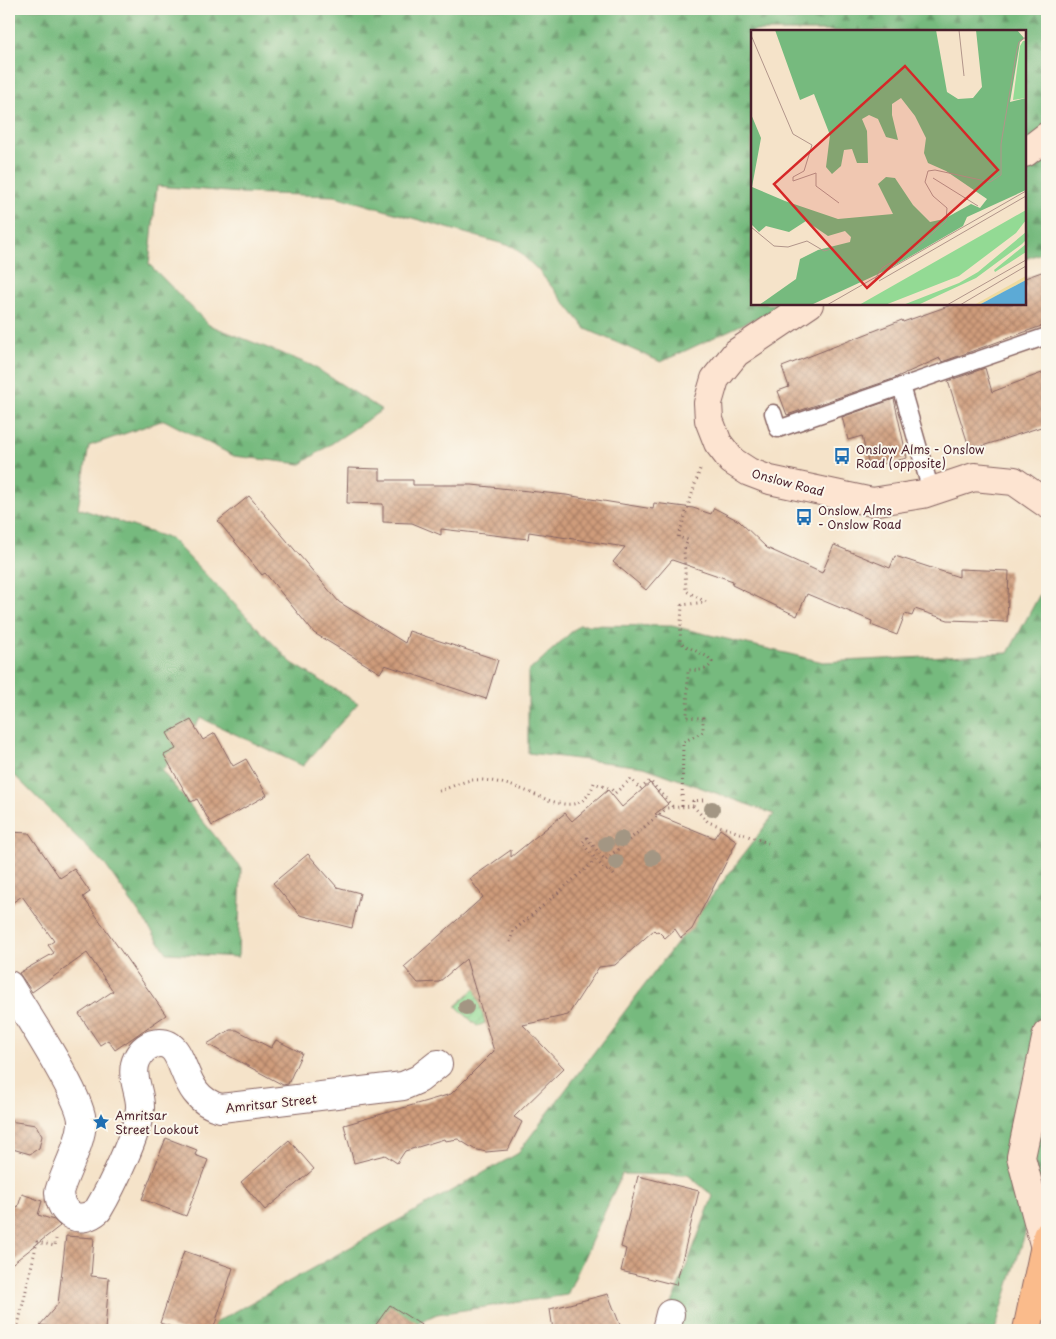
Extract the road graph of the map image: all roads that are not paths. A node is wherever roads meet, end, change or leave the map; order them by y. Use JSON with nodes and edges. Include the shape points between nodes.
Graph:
{"nodes":[{"id":1,"x":1047,"y":136,"type":"edge"},
{"id":2,"x":1026,"y":152,"type":"edge"},
{"id":3,"x":807,"y":305,"type":"edge"},
{"id":4,"x":1047,"y":336,"type":"edge"},
{"id":5,"x":901,"y":386,"type":"junction"},
{"id":6,"x":774,"y":413,"type":"dead end"},
{"id":7,"x":931,"y":491,"type":"junction"},
{"id":8,"x":1047,"y":504,"type":"edge"},
{"id":9,"x":9,"y":985,"type":"edge"},
{"id":10,"x":1047,"y":1034,"type":"edge"},
{"id":11,"x":438,"y":1064,"type":"dead end"},
{"id":12,"x":1047,"y":1242,"type":"edge"},
{"id":13,"x":1027,"y":1330,"type":"edge"}],
"edges":[{"from":1,"to":2,"type":"main road"},
{"from":3,"to":7,"type":"main road","name":"Onslow Road","via":[[736,353],[720,371],[708,403],[709,420],[718,443],[732,461],[749,472],[821,492],[872,502]]},
{"from":4,"to":5,"type":"lane"},
{"from":5,"to":6,"type":"lane","via":[[778,429]]},
{"from":5,"to":7,"type":"lane"},
{"from":7,"to":8,"type":"main road","name":"Onslow Road","via":[[974,477],[1006,480],[1014,481]]},
{"from":9,"to":11,"type":"street","name":"Amritsar Street","via":[[69,1086],[80,1111],[80,1135],[59,1192],[63,1207],[71,1216],[86,1217],[98,1210],[132,1136],[140,1109],[134,1075],[136,1060],[145,1047],[155,1043],[170,1045],[176,1051],[192,1089],[204,1102],[220,1108],[403,1086],[419,1079]]},
{"from":10,"to":12,"type":"main road","via":[[1022,1157]]},
{"from":12,"to":13,"type":"main road"}]}
